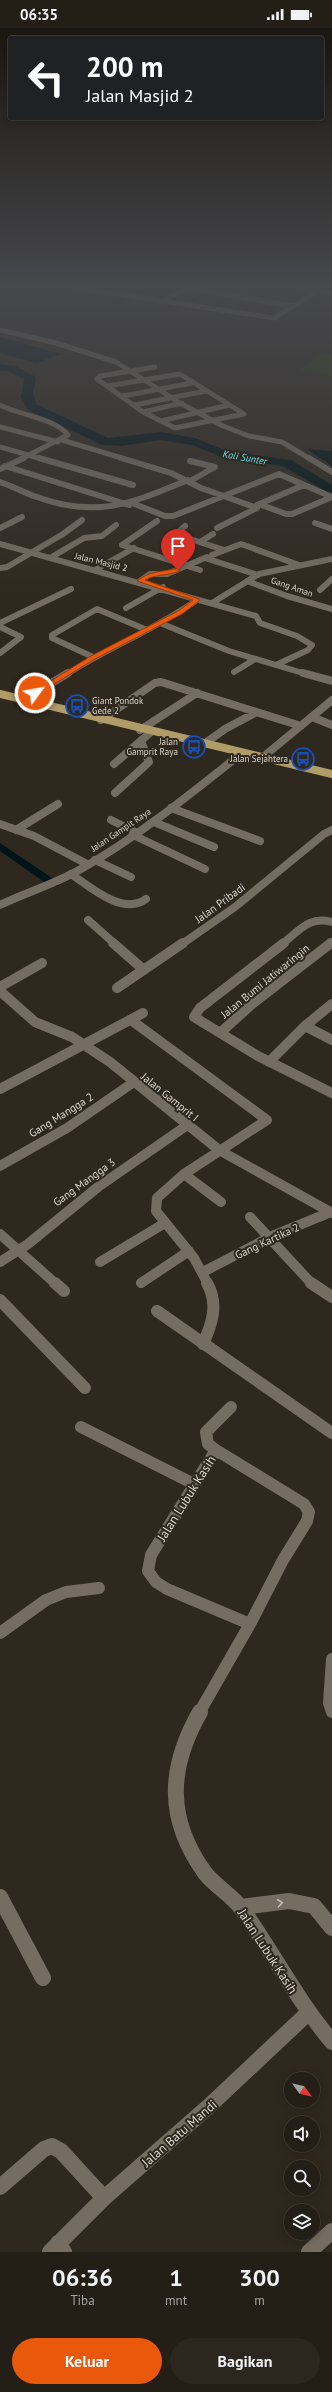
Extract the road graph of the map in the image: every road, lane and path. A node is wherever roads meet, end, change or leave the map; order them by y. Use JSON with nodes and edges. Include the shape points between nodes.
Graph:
{"nodes":[{"id":1,"x":117,"y":392,"type":"edge"},
{"id":2,"x":145,"y":392,"type":"edge"},
{"id":3,"x":163,"y":392,"type":"edge"},
{"id":4,"x":202,"y":392,"type":"edge"},
{"id":5,"x":207,"y":392,"type":"edge"},
{"id":6,"x":123,"y":396,"type":"junction"},
{"id":7,"x":214,"y":396,"type":"junction"},
{"id":8,"x":171,"y":398,"type":"junction"},
{"id":9,"x":180,"y":403,"type":"junction"},
{"id":10,"x":134,"y":404,"type":"junction"},
{"id":11,"x":229,"y":405,"type":"junction"},
{"id":12,"x":1,"y":407,"type":"edge"},
{"id":13,"x":143,"y":412,"type":"junction"},
{"id":14,"x":197,"y":412,"type":"junction"},
{"id":15,"x":161,"y":421,"type":"junction"},
{"id":16,"x":215,"y":421,"type":"junction"},
{"id":17,"x":0,"y":427,"type":"edge"},
{"id":18,"x":60,"y":441,"type":"junction"},
{"id":19,"x":0,"y":447,"type":"edge"},
{"id":20,"x":31,"y":455,"type":"junction"},
{"id":21,"x":190,"y":461,"type":"dead end"},
{"id":22,"x":3,"y":465,"type":"edge"},
{"id":23,"x":0,"y":469,"type":"edge"},
{"id":24,"x":332,"y":472,"type":"edge"},
{"id":25,"x":189,"y":480,"type":"junction"},
{"id":26,"x":0,"y":482,"type":"edge"},
{"id":27,"x":133,"y":485,"type":"dead end"},
{"id":28,"x":304,"y":485,"type":"junction"},
{"id":29,"x":223,"y":496,"type":"junction"},
{"id":30,"x":130,"y":504,"type":"junction"},
{"id":31,"x":256,"y":505,"type":"junction"},
{"id":32,"x":22,"y":517,"type":"dead end"},
{"id":33,"x":82,"y":520,"type":"dead end"},
{"id":34,"x":157,"y":521,"type":"dead end"},
{"id":35,"x":315,"y":523,"type":"dead end"},
{"id":36,"x":116,"y":526,"type":"dead end"},
{"id":37,"x":185,"y":526,"type":"dead end"},
{"id":38,"x":0,"y":528,"type":"edge"},
{"id":39,"x":217,"y":528,"type":"dead end"},
{"id":40,"x":332,"y":529,"type":"edge"},
{"id":41,"x":213,"y":534,"type":"dead end"},
{"id":42,"x":200,"y":542,"type":"junction"},
{"id":43,"x":0,"y":544,"type":"edge"},
{"id":44,"x":134,"y":548,"type":"junction"},
{"id":45,"x":224,"y":550,"type":"junction"},
{"id":46,"x":30,"y":553,"type":"junction"},
{"id":47,"x":208,"y":557,"type":"junction"},
{"id":48,"x":50,"y":558,"type":"junction"},
{"id":49,"x":332,"y":559,"type":"edge"},
{"id":50,"x":298,"y":565,"type":"junction"},
{"id":51,"x":188,"y":566,"type":"junction"},
{"id":52,"x":0,"y":568,"type":"edge"},
{"id":53,"x":95,"y":570,"type":"junction"},
{"id":54,"x":200,"y":570,"type":"dead end"},
{"id":55,"x":258,"y":575,"type":"junction"},
{"id":56,"x":332,"y":579,"type":"edge"},
{"id":57,"x":140,"y":581,"type":"junction"},
{"id":58,"x":247,"y":581,"type":"junction"},
{"id":59,"x":163,"y":587,"type":"junction"},
{"id":60,"x":72,"y":589,"type":"dead end"},
{"id":61,"x":320,"y":590,"type":"dead end"},
{"id":62,"x":197,"y":600,"type":"junction"},
{"id":63,"x":212,"y":603,"type":"junction"},
{"id":64,"x":126,"y":608,"type":"dead end"},
{"id":65,"x":332,"y":610,"type":"edge"},
{"id":66,"x":0,"y":623,"type":"edge"},
{"id":67,"x":160,"y":623,"type":"junction"},
{"id":68,"x":0,"y":627,"type":"edge"},
{"id":69,"x":146,"y":630,"type":"junction"},
{"id":70,"x":0,"y":653,"type":"edge"},
{"id":71,"x":93,"y":657,"type":"junction"},
{"id":72,"x":255,"y":659,"type":"junction"},
{"id":73,"x":278,"y":664,"type":"junction"},
{"id":74,"x":234,"y":672,"type":"dead end"},
{"id":75,"x":332,"y":681,"type":"edge"},
{"id":76,"x":197,"y":693,"type":"junction"},
{"id":77,"x":0,"y":694,"type":"edge"},
{"id":78,"x":24,"y":700,"type":"junction"},
{"id":79,"x":332,"y":700,"type":"edge"},
{"id":80,"x":255,"y":713,"type":"junction"},
{"id":81,"x":312,"y":717,"type":"junction"},
{"id":82,"x":102,"y":720,"type":"junction"},
{"id":83,"x":332,"y":725,"type":"edge"},
{"id":84,"x":301,"y":726,"type":"junction"},
{"id":85,"x":140,"y":730,"type":"junction"},
{"id":86,"x":151,"y":732,"type":"junction"},
{"id":87,"x":141,"y":741,"type":"junction"},
{"id":88,"x":204,"y":744,"type":"junction"},
{"id":89,"x":242,"y":753,"type":"junction"},
{"id":90,"x":262,"y":757,"type":"junction"},
{"id":91,"x":114,"y":764,"type":"dead end"},
{"id":92,"x":332,"y":774,"type":"edge"},
{"id":93,"x":115,"y":793,"type":"dead end"},
{"id":94,"x":58,"y":804,"type":"dead end"},
{"id":95,"x":171,"y":808,"type":"junction"},
{"id":96,"x":111,"y":820,"type":"dead end"},
{"id":97,"x":154,"y":822,"type":"junction"},
{"id":98,"x":0,"y":824,"type":"edge"},
{"id":99,"x":16,"y":830,"type":"junction"},
{"id":100,"x":332,"y":830,"type":"edge"},
{"id":101,"x":135,"y":834,"type":"junction"},
{"id":102,"x":260,"y":841,"type":"dead end"},
{"id":103,"x":214,"y":847,"type":"dead end"},
{"id":104,"x":95,"y":860,"type":"junction"},
{"id":105,"x":88,"y":864,"type":"junction"},
{"id":106,"x":205,"y":869,"type":"dead end"},
{"id":107,"x":72,"y":874,"type":"junction"},
{"id":108,"x":131,"y":877,"type":"dead end"},
{"id":109,"x":146,"y":899,"type":"dead end"},
{"id":110,"x":2,"y":902,"type":"edge"},
{"id":111,"x":88,"y":920,"type":"dead end"},
{"id":112,"x":332,"y":922,"type":"edge"},
{"id":113,"x":332,"y":942,"type":"edge"},
{"id":114,"x":328,"y":951,"type":"edge"},
{"id":115,"x":42,"y":963,"type":"dead end"},
{"id":116,"x":144,"y":970,"type":"junction"},
{"id":117,"x":0,"y":987,"type":"edge"},
{"id":118,"x":117,"y":988,"type":"dead end"},
{"id":119,"x":0,"y":991,"type":"edge"},
{"id":120,"x":332,"y":1004,"type":"edge"},
{"id":121,"x":143,"y":1013,"type":"dead end"},
{"id":122,"x":131,"y":1020,"type":"junction"},
{"id":123,"x":306,"y":1026,"type":"junction"},
{"id":124,"x":220,"y":1033,"type":"junction"},
{"id":125,"x":332,"y":1040,"type":"edge"},
{"id":126,"x":83,"y":1043,"type":"junction"},
{"id":127,"x":269,"y":1062,"type":"junction"},
{"id":128,"x":134,"y":1082,"type":"junction"},
{"id":129,"x":0,"y":1089,"type":"edge"},
{"id":130,"x":332,"y":1093,"type":"edge"},
{"id":131,"x":186,"y":1126,"type":"junction"},
{"id":132,"x":219,"y":1150,"type":"junction"},
{"id":133,"x":0,"y":1166,"type":"edge"},
{"id":134,"x":184,"y":1174,"type":"junction"},
{"id":135,"x":221,"y":1202,"type":"dead end"},
{"id":136,"x":332,"y":1213,"type":"edge"},
{"id":137,"x":250,"y":1217,"type":"dead end"},
{"id":138,"x":165,"y":1223,"type":"junction"},
{"id":139,"x":0,"y":1234,"type":"edge"},
{"id":140,"x":270,"y":1237,"type":"junction"},
{"id":141,"x":189,"y":1251,"type":"junction"},
{"id":142,"x":20,"y":1252,"type":"junction"},
{"id":143,"x":0,"y":1262,"type":"edge"},
{"id":144,"x":100,"y":1262,"type":"dead end"},
{"id":145,"x":203,"y":1272,"type":"junction"},
{"id":146,"x":141,"y":1282,"type":"dead end"},
{"id":147,"x":64,"y":1292,"type":"dead end"},
{"id":148,"x":332,"y":1297,"type":"edge"},
{"id":149,"x":0,"y":1300,"type":"edge"},
{"id":150,"x":157,"y":1311,"type":"dead end"},
{"id":151,"x":203,"y":1344,"type":"junction"},
{"id":152,"x":85,"y":1388,"type":"dead end"},
{"id":153,"x":231,"y":1407,"type":"dead end"},
{"id":154,"x":81,"y":1427,"type":"dead end"},
{"id":155,"x":332,"y":1433,"type":"edge"},
{"id":156,"x":216,"y":1450,"type":"junction"},
{"id":157,"x":194,"y":1484,"type":"junction"},
{"id":158,"x":99,"y":1588,"type":"dead end"},
{"id":159,"x":250,"y":1624,"type":"junction"},
{"id":160,"x":0,"y":1633,"type":"edge"},
{"id":161,"x":332,"y":1659,"type":"edge"},
{"id":162,"x":332,"y":1712,"type":"edge"},
{"id":163,"x":0,"y":1897,"type":"edge"},
{"id":164,"x":241,"y":1908,"type":"junction"},
{"id":165,"x":332,"y":1928,"type":"edge"},
{"id":166,"x":43,"y":1978,"type":"dead end"},
{"id":167,"x":308,"y":2013,"type":"junction"},
{"id":168,"x":332,"y":2042,"type":"edge"},
{"id":169,"x":0,"y":2187,"type":"edge"},
{"id":170,"x":104,"y":2198,"type":"junction"},
{"id":171,"x":332,"y":2231,"type":"edge"},
{"id":172,"x":57,"y":2249,"type":"edge"},
{"id":173,"x":309,"y":2252,"type":"edge"}],
"edges":[{"from":1,"to":6,"type":"street"},
{"from":2,"to":6,"type":"street"},
{"from":3,"to":8,"type":"street"},
{"from":4,"to":8,"type":"street"},
{"from":5,"to":7,"type":"street"},
{"from":6,"to":10,"type":"street"},
{"from":7,"to":9,"type":"street"},
{"from":7,"to":11,"type":"street"},
{"from":8,"to":9,"type":"street"},
{"from":8,"to":10,"type":"street"},
{"from":9,"to":13,"type":"street"},
{"from":9,"to":14,"type":"street"},
{"from":10,"to":13,"type":"street"},
{"from":11,"to":14,"type":"street"},
{"from":11,"to":16,"type":"street","via":[[244,414]]},
{"from":12,"to":18,"type":"street","via":[[61,427],[68,435]]},
{"from":13,"to":15,"type":"street"},
{"from":14,"to":15,"type":"street"},
{"from":14,"to":16,"type":"street"},
{"from":15,"to":16,"type":"street","via":[[179,429]]},
{"from":16,"to":24,"type":"street","via":[[249,436],[282,442]]},
{"from":17,"to":18,"type":"street"},
{"from":18,"to":20,"type":"street"},
{"from":18,"to":25,"type":"street","via":[[171,472]]},
{"from":19,"to":20,"type":"street"},
{"from":20,"to":22,"type":"street"},
{"from":20,"to":27,"type":"street"},
{"from":21,"to":25,"type":"street","via":[[215,467]]},
{"from":22,"to":23,"type":"street"},
{"from":22,"to":30,"type":"street"},
{"from":25,"to":29,"type":"street","via":[[201,488]]},
{"from":25,"to":30,"type":"street"},
{"from":26,"to":30,"type":"street","via":[[41,499],[74,507],[109,509]]},
{"from":28,"to":29,"type":"street","via":[[276,474]]},
{"from":28,"to":31,"type":"street"},
{"from":28,"to":31,"type":"street","via":[[332,497],[292,514]]},
{"from":29,"to":30,"type":"street","via":[[169,517]]},
{"from":29,"to":31,"type":"street"},
{"from":31,"to":39,"type":"street","via":[[258,509]]},
{"from":32,"to":38,"type":"street"},
{"from":33,"to":46,"type":"street"},
{"from":34,"to":44,"type":"street","via":[[122,544]]},
{"from":35,"to":40,"type":"street"},
{"from":36,"to":48,"type":"street","via":[[102,536],[84,538]]},
{"from":37,"to":42,"type":"street","via":[[177,534]]},
{"from":41,"to":42,"type":"street"},
{"from":42,"to":45,"type":"street"},
{"from":43,"to":46,"type":"street","name":"Jalan Masjid 2"},
{"from":44,"to":51,"type":"street"},
{"from":44,"to":53,"type":"street"},
{"from":45,"to":47,"type":"street"},
{"from":45,"to":50,"type":"street","via":[[237,544],[244,544]]},
{"from":46,"to":48,"type":"street","name":"Jalan Masjid 2"},
{"from":46,"to":52,"type":"street","via":[[7,567]]},
{"from":47,"to":51,"type":"street"},
{"from":47,"to":55,"type":"street"},
{"from":48,"to":53,"type":"street","name":"Jalan Masjid 2"},
{"from":49,"to":50,"type":"street"},
{"from":50,"to":55,"type":"street"},
{"from":51,"to":54,"type":"street"},
{"from":51,"to":57,"type":"street","via":[[167,574],[150,574]]},
{"from":53,"to":57,"type":"street","name":"Jalan Masjid 2"},
{"from":55,"to":58,"type":"street"},
{"from":56,"to":61,"type":"street"},
{"from":57,"to":59,"type":"street","name":"Jalan Masjid 2"},
{"from":58,"to":63,"type":"street"},
{"from":58,"to":65,"type":"street","name":"Gang Aman"},
{"from":59,"to":62,"type":"street","name":"Jalan Masjid 2"},
{"from":59,"to":64,"type":"street"},
{"from":60,"to":66,"type":"street"},
{"from":62,"to":63,"type":"street","name":"Jalan Masjid 2"},
{"from":62,"to":67,"type":"street"},
{"from":63,"to":73,"type":"street","name":"Jalan Masjid 2","via":[[256,616],[260,623],[297,636],[312,645],[308,650]]},
{"from":67,"to":69,"type":"street"},
{"from":67,"to":72,"type":"street"},
{"from":68,"to":70,"type":"street","via":[[21,639]]},
{"from":69,"to":71,"type":"street"},
{"from":69,"to":71,"type":"street","via":[[98,609],[52,635],[52,638]]},
{"from":71,"to":78,"type":"street"},
{"from":72,"to":73,"type":"street"},
{"from":72,"to":74,"type":"street"},
{"from":73,"to":75,"type":"street"},
{"from":76,"to":80,"type":"street"},
{"from":76,"to":82,"type":"street","via":[[158,682]]},
{"from":76,"to":85,"type":"street"},
{"from":77,"to":78,"type":"main road"},
{"from":78,"to":82,"type":"main road"},
{"from":79,"to":81,"type":"street"},
{"from":80,"to":84,"type":"street","via":[[271,715]]},
{"from":80,"to":88,"type":"street"},
{"from":81,"to":83,"type":"street"},
{"from":81,"to":84,"type":"street"},
{"from":82,"to":85,"type":"main road"},
{"from":84,"to":90,"type":"street"},
{"from":85,"to":86,"type":"main road"},
{"from":86,"to":87,"type":"street"},
{"from":86,"to":88,"type":"main road"},
{"from":87,"to":91,"type":"street"},
{"from":87,"to":93,"type":"street","via":[[149,762]]},
{"from":88,"to":89,"type":"main road"},
{"from":89,"to":90,"type":"main road"},
{"from":89,"to":95,"type":"street","name":"Jalan Gampit Raya"},
{"from":90,"to":92,"type":"main road"},
{"from":94,"to":99,"type":"street"},
{"from":95,"to":97,"type":"street","name":"Jalan Gampit Raya"},
{"from":95,"to":102,"type":"street"},
{"from":96,"to":101,"type":"street"},
{"from":97,"to":101,"type":"street","name":"Jalan Gampit Raya"},
{"from":97,"to":103,"type":"street"},
{"from":98,"to":99,"type":"street"},
{"from":99,"to":105,"type":"street","via":[[34,836]]},
{"from":100,"to":116,"type":"street","name":"Jalan Pribadi","via":[[235,907]]},
{"from":101,"to":104,"type":"street","name":"Jalan Gampit Raya"},
{"from":101,"to":106,"type":"street"},
{"from":104,"to":105,"type":"street","name":"Jalan Gampit Raya"},
{"from":104,"to":108,"type":"street"},
{"from":105,"to":107,"type":"street","name":"Jalan Gampit Raya"},
{"from":107,"to":109,"type":"street","via":[[102,893],[130,905],[139,904]]},
{"from":107,"to":110,"type":"street","name":"Jalan Gampit Raya","via":[[54,884]]},
{"from":111,"to":116,"type":"street"},
{"from":112,"to":124,"type":"street","via":[[320,919],[309,923],[200,1008],[194,1017]]},
{"from":113,"to":114,"type":"street","name":"Jalan Bumi Jatiwaringin"},
{"from":114,"to":124,"type":"street","name":"Jalan Bumi Jatiwaringin","via":[[252,1004]]},
{"from":115,"to":117,"type":"street"},
{"from":116,"to":118,"type":"street","name":"Jalan Pribadi"},
{"from":119,"to":126,"type":"street","name":"Jalan Gamprit I","via":[[35,1022]]},
{"from":120,"to":123,"type":"street"},
{"from":121,"to":122,"type":"street"},
{"from":122,"to":126,"type":"street"},
{"from":122,"to":132,"type":"street","via":[[266,1118],[265,1123]]},
{"from":123,"to":125,"type":"street"},
{"from":123,"to":127,"type":"street"},
{"from":124,"to":127,"type":"street","name":"Jalan Bumi Jatiwaringin"},
{"from":126,"to":128,"type":"street","name":"Jalan Gamprit I"},
{"from":126,"to":129,"type":"street"},
{"from":127,"to":130,"type":"street","name":"Jalan Bumi Jatiwaringin"},
{"from":128,"to":131,"type":"street","name":"Jalan Gamprit I"},
{"from":128,"to":133,"type":"street","name":"Gang Mangga 2","via":[[67,1128]]},
{"from":131,"to":132,"type":"street","name":"Jalan Gamprit I"},
{"from":131,"to":142,"type":"street","name":"Gang Mangga 3","via":[[82,1198]]},
{"from":132,"to":134,"type":"street"},
{"from":132,"to":136,"type":"street","name":"Jalan Gamprit I"},
{"from":134,"to":135,"type":"street"},
{"from":134,"to":138,"type":"street","via":[[157,1198],[156,1211]]},
{"from":136,"to":140,"type":"street","name":"Gang Kartika 2"},
{"from":137,"to":140,"type":"street"},
{"from":138,"to":141,"type":"street"},
{"from":138,"to":144,"type":"street"},
{"from":139,"to":142,"type":"street"},
{"from":140,"to":145,"type":"street","name":"Gang Kartika 2"},
{"from":140,"to":148,"type":"street","via":[[312,1284]]},
{"from":141,"to":145,"type":"street"},
{"from":141,"to":146,"type":"street"},
{"from":142,"to":143,"type":"street","name":"Gang Mangga 3"},
{"from":142,"to":147,"type":"street"},
{"from":145,"to":151,"type":"street","via":[[209,1286],[214,1313],[213,1323]]},
{"from":149,"to":152,"type":"street"},
{"from":150,"to":151,"type":"street"},
{"from":151,"to":155,"type":"street","via":[[271,1388]]},
{"from":153,"to":156,"type":"street","via":[[206,1432],[208,1444]]},
{"from":154,"to":157,"type":"street"},
{"from":156,"to":157,"type":"street","name":"Jalan Lubuk Kasih"},
{"from":156,"to":159,"type":"street","name":"Jalan Lubuk Kasih","via":[[304,1504],[309,1512],[307,1521],[283,1560]]},
{"from":157,"to":159,"type":"street","name":"Jalan Lubuk Kasih","via":[[151,1555],[149,1576],[162,1586]]},
{"from":158,"to":160,"type":"street","via":[[66,1592],[46,1600]]},
{"from":159,"to":164,"type":"street","name":"Jalan Lubuk Kasih","via":[[186,1736],[175,1788],[178,1820],[185,1842],[206,1874]]},
{"from":161,"to":162,"type":"street","via":[[329,1704]]},
{"from":163,"to":166,"type":"street"},
{"from":164,"to":165,"type":"street","one_way":true,"via":[[289,1901],[314,1906]]},
{"from":164,"to":167,"type":"street","name":"Jalan Lubuk Kasih"},
{"from":167,"to":168,"type":"street","name":"Jalan Lubuk Kasih"},
{"from":167,"to":170,"type":"street","name":"Jalan Batu Mandi","via":[[208,2108]]},
{"from":169,"to":170,"type":"street","via":[[44,2149],[52,2146],[61,2151]]},
{"from":170,"to":172,"type":"street","name":"Jalan Batu Mandi"},
{"from":171,"to":173,"type":"street"}]}
